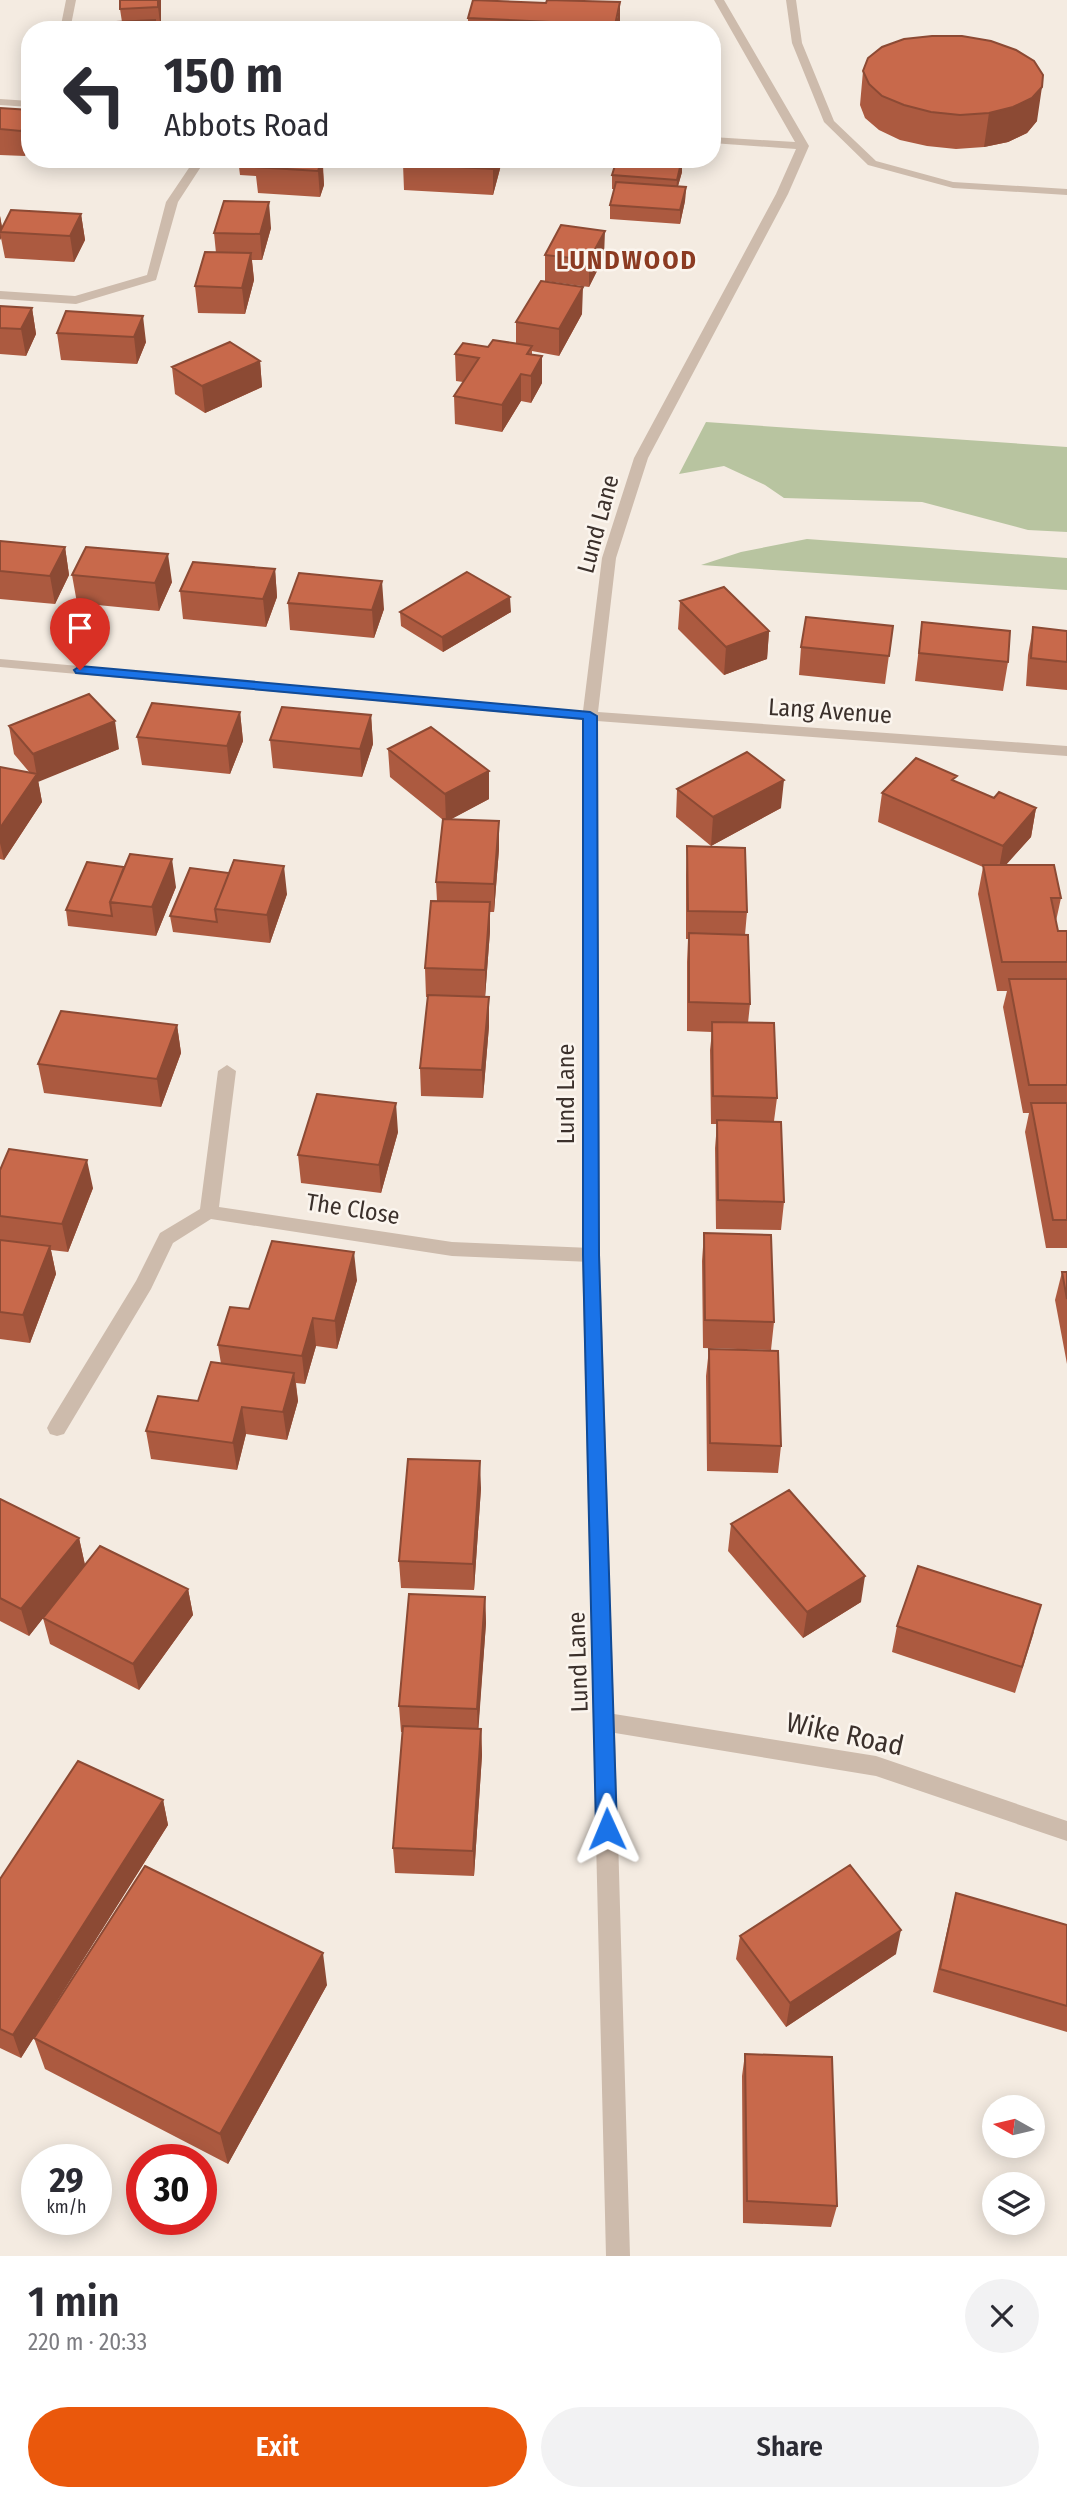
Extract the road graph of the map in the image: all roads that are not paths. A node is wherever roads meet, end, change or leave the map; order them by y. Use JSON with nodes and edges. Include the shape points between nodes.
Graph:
{"nodes":[{"id":1,"x":71,"y":0,"type":"edge"},
{"id":2,"x":719,"y":0,"type":"edge"},
{"id":3,"x":791,"y":0,"type":"edge"},
{"id":4,"x":67,"y":21,"type":"edge"},
{"id":5,"x":0,"y":102,"type":"edge"},
{"id":6,"x":21,"y":103,"type":"edge"},
{"id":7,"x":721,"y":141,"type":"edge"},
{"id":8,"x":803,"y":146,"type":"junction"},
{"id":9,"x":195,"y":168,"type":"edge"},
{"id":10,"x":1067,"y":192,"type":"edge"},
{"id":11,"x":0,"y":295,"type":"edge"},
{"id":12,"x":0,"y":663,"type":"edge"},
{"id":13,"x":590,"y":716,"type":"junction"},
{"id":14,"x":1067,"y":751,"type":"edge"},
{"id":15,"x":226,"y":1071,"type":"dead end"},
{"id":16,"x":209,"y":1212,"type":"junction"},
{"id":17,"x":591,"y":1255,"type":"junction"},
{"id":18,"x":57,"y":1428,"type":"dead end"},
{"id":19,"x":604,"y":1722,"type":"junction"},
{"id":20,"x":1067,"y":1831,"type":"edge"},
{"id":21,"x":618,"y":2256,"type":"edge"}],
"edges":[{"from":1,"to":4,"type":"street"},
{"from":2,"to":8,"type":"street"},
{"from":3,"to":10,"type":"street","via":[[797,43],[829,122],[872,163],[953,185]]},
{"from":5,"to":6,"type":"street"},
{"from":7,"to":8,"type":"street"},
{"from":8,"to":13,"type":"street","name":"Lund Lane","via":[[641,458],[609,558]]},
{"from":9,"to":11,"type":"street","via":[[172,202],[152,277],[76,300]]},
{"from":12,"to":13,"type":"street","name":"Lang Avenue"},
{"from":13,"to":14,"type":"street","name":"Lang Avenue"},
{"from":13,"to":17,"type":"street","name":"Lund Lane"},
{"from":15,"to":16,"type":"street"},
{"from":16,"to":17,"type":"street","name":"The Close","via":[[452,1249]]},
{"from":16,"to":18,"type":"street","via":[[166,1238],[144,1284]]},
{"from":17,"to":19,"type":"street","name":"Lund Lane"},
{"from":19,"to":20,"type":"street","name":"Wike Road","via":[[876,1766]]},
{"from":19,"to":21,"type":"street","name":"Lund Lane"}]}
